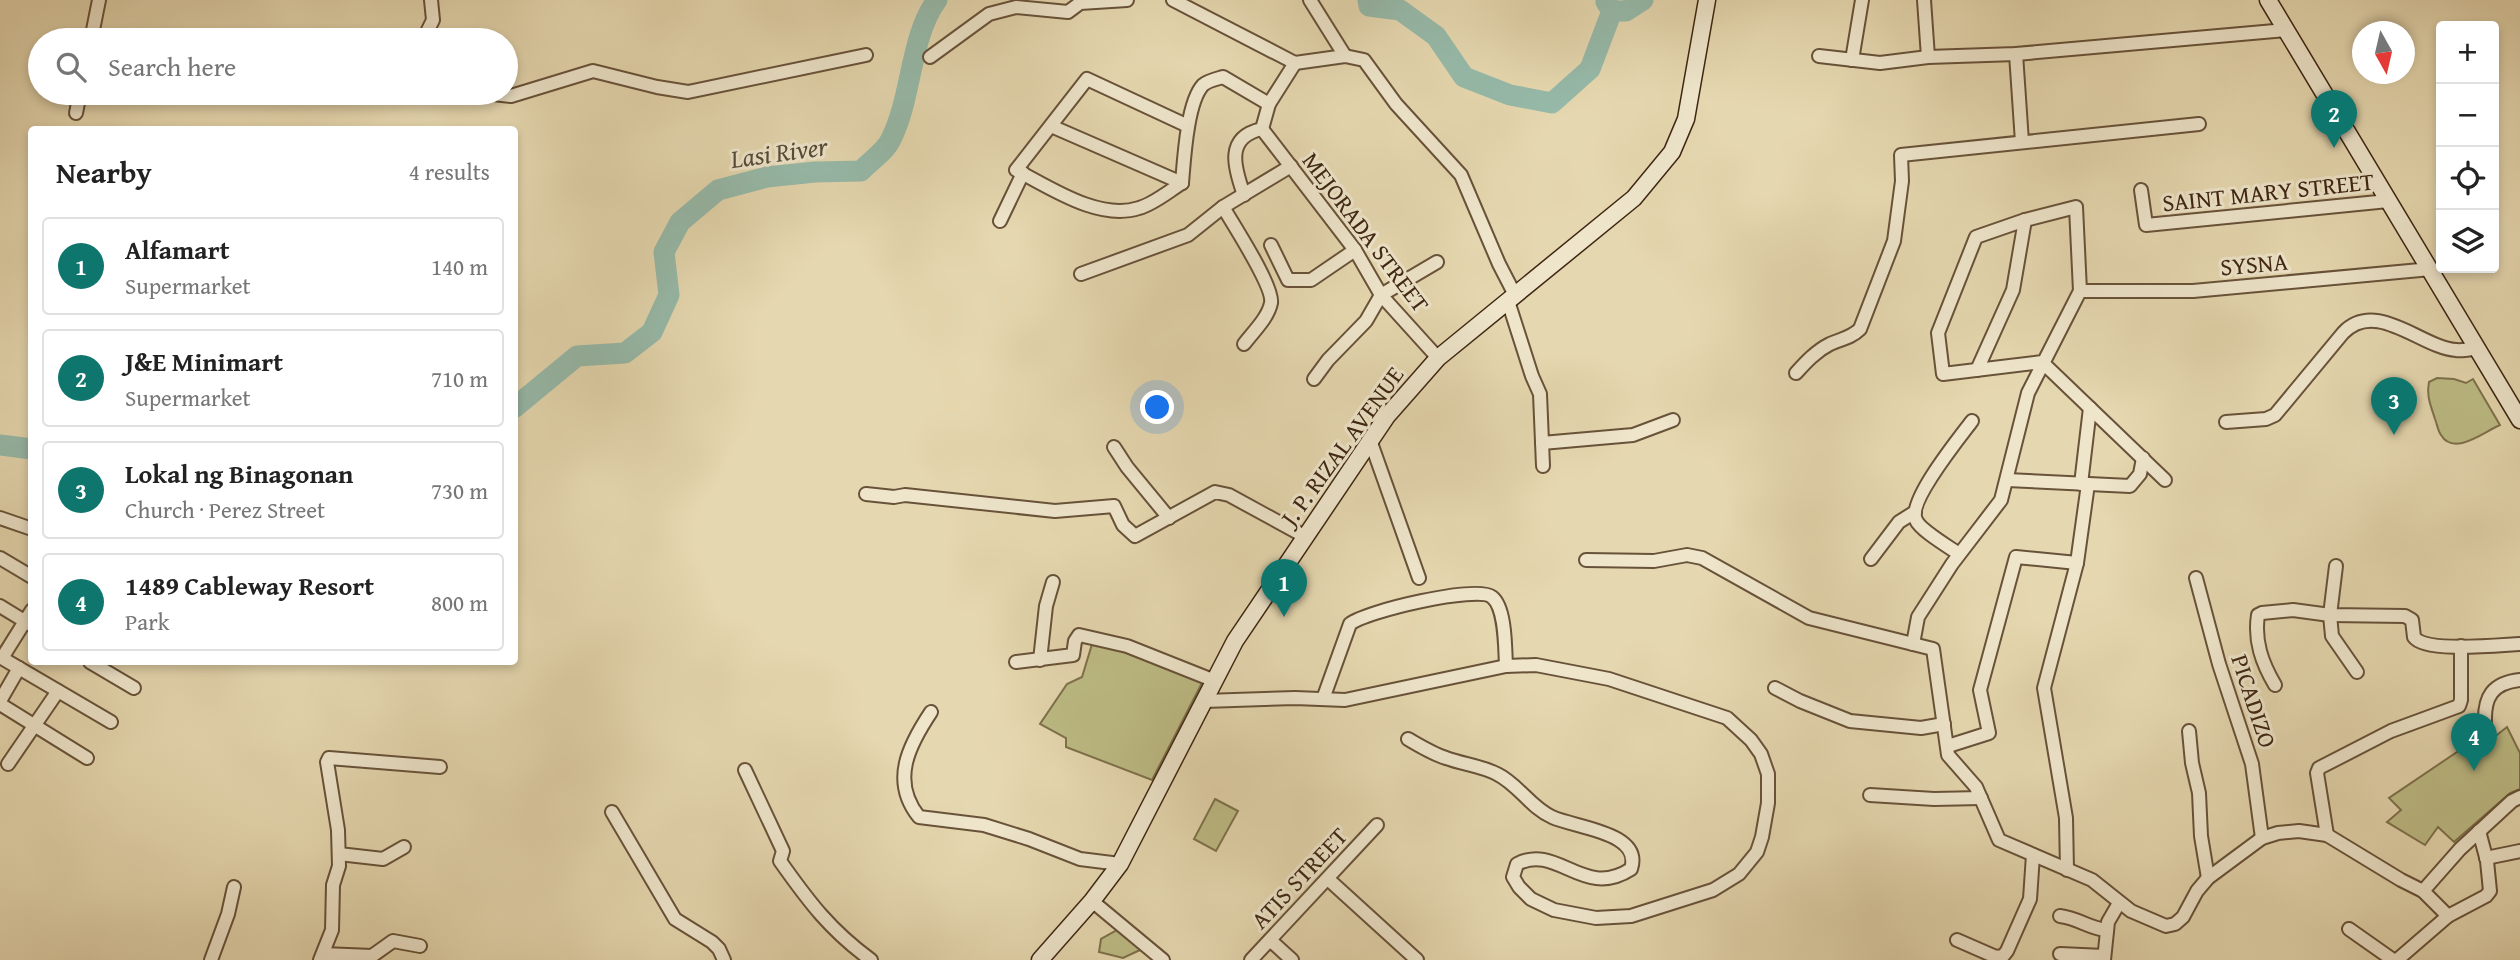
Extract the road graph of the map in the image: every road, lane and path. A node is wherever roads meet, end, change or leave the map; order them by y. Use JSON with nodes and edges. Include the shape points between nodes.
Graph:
{"nodes":[{"id":1,"x":99,"y":0,"type":"edge"},
{"id":2,"x":431,"y":0,"type":"edge"},
{"id":3,"x":1127,"y":0,"type":"edge"},
{"id":4,"x":1172,"y":0,"type":"edge"},
{"id":5,"x":1310,"y":0,"type":"edge"},
{"id":6,"x":1707,"y":0,"type":"edge"},
{"id":7,"x":1862,"y":0,"type":"edge"},
{"id":8,"x":1924,"y":0,"type":"edge"},
{"id":9,"x":2268,"y":0,"type":"edge"},
{"id":10,"x":1081,"y":2,"type":"edge"},
{"id":11,"x":93,"y":28,"type":"edge"},
{"id":12,"x":429,"y":28,"type":"edge"},
{"id":13,"x":2286,"y":30,"type":"junction"},
{"id":14,"x":2016,"y":54,"type":"junction"},
{"id":15,"x":866,"y":55,"type":"dead end"},
{"id":16,"x":1345,"y":56,"type":"junction"},
{"id":17,"x":1819,"y":56,"type":"dead end"},
{"id":18,"x":930,"y":57,"type":"dead end"},
{"id":19,"x":1928,"y":57,"type":"junction"},
{"id":20,"x":1852,"y":60,"type":"junction"},
{"id":21,"x":1295,"y":63,"type":"junction"},
{"id":22,"x":518,"y":94,"type":"edge"},
{"id":23,"x":1269,"y":104,"type":"junction"},
{"id":24,"x":78,"y":105,"type":"edge"},
{"id":25,"x":76,"y":113,"type":"dead end"},
{"id":26,"x":2199,"y":124,"type":"dead end"},
{"id":27,"x":1051,"y":126,"type":"junction"},
{"id":28,"x":1188,"y":126,"type":"junction"},
{"id":29,"x":1262,"y":129,"type":"junction"},
{"id":30,"x":2022,"y":142,"type":"junction"},
{"id":31,"x":1291,"y":166,"type":"junction"},
{"id":32,"x":1023,"y":173,"type":"junction"},
{"id":33,"x":1182,"y":183,"type":"junction"},
{"id":34,"x":2141,"y":190,"type":"dead end"},
{"id":35,"x":1244,"y":195,"type":"junction"},
{"id":36,"x":2388,"y":201,"type":"junction"},
{"id":37,"x":1223,"y":207,"type":"junction"},
{"id":38,"x":2025,"y":220,"type":"junction"},
{"id":39,"x":1000,"y":221,"type":"dead end"},
{"id":40,"x":1271,"y":245,"type":"dead end"},
{"id":41,"x":1355,"y":250,"type":"junction"},
{"id":42,"x":1437,"y":262,"type":"dead end"},
{"id":43,"x":2431,"y":270,"type":"junction"},
{"id":44,"x":1082,"y":274,"type":"dead end"},
{"id":45,"x":2080,"y":291,"type":"junction"},
{"id":46,"x":1381,"y":295,"type":"junction"},
{"id":47,"x":1511,"y":298,"type":"junction"},
{"id":48,"x":1244,"y":344,"type":"dead end"},
{"id":49,"x":2477,"y":348,"type":"junction"},
{"id":50,"x":1438,"y":358,"type":"junction"},
{"id":51,"x":2042,"y":362,"type":"junction"},
{"id":52,"x":1977,"y":370,"type":"junction"},
{"id":53,"x":1796,"y":373,"type":"dead end"},
{"id":54,"x":1314,"y":379,"type":"dead end"},
{"id":55,"x":2090,"y":408,"type":"junction"},
{"id":56,"x":2520,"y":419,"type":"edge"},
{"id":57,"x":1673,"y":420,"type":"dead end"},
{"id":58,"x":1972,"y":421,"type":"dead end"},
{"id":59,"x":2226,"y":422,"type":"dead end"},
{"id":60,"x":1370,"y":440,"type":"junction"},
{"id":61,"x":1542,"y":443,"type":"junction"},
{"id":62,"x":1114,"y":447,"type":"dead end"},
{"id":63,"x":2143,"y":458,"type":"junction"},
{"id":64,"x":1543,"y":466,"type":"dead end"},
{"id":65,"x":2007,"y":480,"type":"junction"},
{"id":66,"x":2165,"y":480,"type":"dead end"},
{"id":67,"x":2085,"y":484,"type":"junction"},
{"id":68,"x":866,"y":494,"type":"dead end"},
{"id":69,"x":1915,"y":512,"type":"junction"},
{"id":70,"x":0,"y":518,"type":"edge"},
{"id":71,"x":1170,"y":518,"type":"junction"},
{"id":72,"x":28,"y":528,"type":"edge"},
{"id":73,"x":1304,"y":536,"type":"junction"},
{"id":74,"x":1959,"y":554,"type":"junction"},
{"id":75,"x":0,"y":558,"type":"edge"},
{"id":76,"x":1871,"y":559,"type":"dead end"},
{"id":77,"x":1586,"y":560,"type":"dead end"},
{"id":78,"x":2077,"y":563,"type":"junction"},
{"id":79,"x":2336,"y":566,"type":"dead end"},
{"id":80,"x":28,"y":575,"type":"edge"},
{"id":81,"x":1419,"y":578,"type":"dead end"},
{"id":82,"x":2196,"y":578,"type":"dead end"},
{"id":83,"x":1053,"y":582,"type":"dead end"},
{"id":84,"x":0,"y":606,"type":"edge"},
{"id":85,"x":2330,"y":615,"type":"junction"},
{"id":86,"x":28,"y":619,"type":"edge"},
{"id":87,"x":28,"y":620,"type":"edge"},
{"id":88,"x":1913,"y":644,"type":"junction"},
{"id":89,"x":2520,"y":644,"type":"edge"},
{"id":90,"x":2461,"y":646,"type":"junction"},
{"id":91,"x":1,"y":657,"type":"edge"},
{"id":92,"x":1040,"y":660,"type":"junction"},
{"id":93,"x":1016,"y":662,"type":"dead end"},
{"id":94,"x":95,"y":665,"type":"edge"},
{"id":95,"x":1506,"y":666,"type":"junction"},
{"id":96,"x":19,"y":668,"type":"junction"},
{"id":97,"x":2357,"y":672,"type":"dead end"},
{"id":98,"x":2520,"y":680,"type":"edge"},
{"id":99,"x":1214,"y":681,"type":"junction"},
{"id":100,"x":2275,"y":685,"type":"dead end"},
{"id":101,"x":134,"y":688,"type":"dead end"},
{"id":102,"x":1775,"y":688,"type":"dead end"},
{"id":103,"x":58,"y":691,"type":"junction"},
{"id":104,"x":1322,"y":699,"type":"junction"},
{"id":105,"x":1204,"y":701,"type":"junction"},
{"id":106,"x":0,"y":703,"type":"edge"},
{"id":107,"x":931,"y":712,"type":"dead end"},
{"id":108,"x":111,"y":722,"type":"dead end"},
{"id":109,"x":2485,"y":723,"type":"dead end"},
{"id":110,"x":1944,"y":724,"type":"junction"},
{"id":111,"x":35,"y":726,"type":"junction"},
{"id":112,"x":2189,"y":731,"type":"dead end"},
{"id":113,"x":1408,"y":739,"type":"dead end"},
{"id":114,"x":1948,"y":746,"type":"junction"},
{"id":115,"x":87,"y":758,"type":"dead end"},
{"id":116,"x":8,"y":764,"type":"dead end"},
{"id":117,"x":440,"y":766,"type":"dead end"},
{"id":118,"x":745,"y":770,"type":"dead end"},
{"id":119,"x":1870,"y":795,"type":"dead end"},
{"id":120,"x":2520,"y":797,"type":"edge"},
{"id":121,"x":1981,"y":798,"type":"junction"},
{"id":122,"x":612,"y":813,"type":"dead end"},
{"id":123,"x":1377,"y":825,"type":"dead end"},
{"id":124,"x":2480,"y":831,"type":"junction"},
{"id":125,"x":2327,"y":835,"type":"junction"},
{"id":126,"x":2262,"y":838,"type":"junction"},
{"id":127,"x":404,"y":847,"type":"dead end"},
{"id":128,"x":2520,"y":850,"type":"edge"},
{"id":129,"x":339,"y":854,"type":"junction"},
{"id":130,"x":2033,"y":855,"type":"junction"},
{"id":131,"x":2486,"y":858,"type":"junction"},
{"id":132,"x":1120,"y":864,"type":"junction"},
{"id":133,"x":2067,"y":870,"type":"junction"},
{"id":134,"x":2208,"y":878,"type":"junction"},
{"id":135,"x":1328,"y":879,"type":"junction"},
{"id":136,"x":234,"y":887,"type":"dead end"},
{"id":137,"x":2423,"y":891,"type":"junction"},
{"id":138,"x":1092,"y":901,"type":"junction"},
{"id":139,"x":2119,"y":903,"type":"junction"},
{"id":140,"x":2060,"y":916,"type":"dead end"},
{"id":141,"x":2448,"y":916,"type":"junction"},
{"id":142,"x":2349,"y":929,"type":"dead end"},
{"id":143,"x":2107,"y":930,"type":"junction"},
{"id":144,"x":1270,"y":940,"type":"junction"},
{"id":145,"x":1957,"y":940,"type":"dead end"},
{"id":146,"x":420,"y":946,"type":"dead end"},
{"id":147,"x":2060,"y":954,"type":"dead end"},
{"id":148,"x":321,"y":957,"type":"edge"},
{"id":149,"x":2104,"y":958,"type":"edge"},
{"id":150,"x":211,"y":960,"type":"edge"},
{"id":151,"x":723,"y":960,"type":"edge"},
{"id":152,"x":871,"y":960,"type":"edge"},
{"id":153,"x":1040,"y":960,"type":"edge"},
{"id":154,"x":1163,"y":960,"type":"edge"},
{"id":155,"x":1251,"y":960,"type":"edge"},
{"id":156,"x":1292,"y":960,"type":"edge"},
{"id":157,"x":1417,"y":960,"type":"edge"},
{"id":158,"x":2395,"y":960,"type":"edge"}],
"edges":[{"from":1,"to":11,"type":"street"},
{"from":2,"to":12,"type":"street"},
{"from":3,"to":10,"type":"street"},
{"from":4,"to":21,"type":"street"},
{"from":5,"to":16,"type":"street"},
{"from":6,"to":47,"type":"main road","name":"J. P. RIZAL AVENUE","via":[[1686,119],[1672,152],[1634,198]]},
{"from":7,"to":20,"type":"street"},
{"from":8,"to":19,"type":"street"},
{"from":9,"to":13,"type":"main road"},
{"from":10,"to":18,"type":"street","via":[[1068,12],[1016,7],[989,14]]},
{"from":13,"to":14,"type":"street"},
{"from":13,"to":36,"type":"main road"},
{"from":14,"to":19,"type":"street"},
{"from":14,"to":30,"type":"street"},
{"from":15,"to":22,"type":"street","via":[[688,92],[593,71]]},
{"from":16,"to":21,"type":"street"},
{"from":16,"to":47,"type":"street","via":[[1364,60],[1396,104],[1461,175]]},
{"from":17,"to":20,"type":"street"},
{"from":19,"to":20,"type":"street","via":[[1880,63]]},
{"from":21,"to":23,"type":"street"},
{"from":23,"to":28,"type":"street","via":[[1223,77],[1204,83]]},
{"from":23,"to":29,"type":"street"},
{"from":24,"to":25,"type":"street"},
{"from":26,"to":30,"type":"street"},
{"from":27,"to":28,"type":"street","via":[[1087,79]]},
{"from":27,"to":32,"type":"street","via":[[1016,170]]},
{"from":27,"to":33,"type":"street"},
{"from":28,"to":33,"type":"street"},
{"from":29,"to":31,"type":"street","name":"MEJORADA STREET"},
{"from":29,"to":35,"type":"street","via":[[1246,134],[1236,148],[1235,164]]},
{"from":30,"to":53,"type":"street","via":[[1901,155],[1894,241],[1860,329],[1828,345]]},
{"from":31,"to":35,"type":"street"},
{"from":31,"to":41,"type":"street","name":"MEJORADA STREET"},
{"from":32,"to":33,"type":"street","via":[[1094,209],[1113,211],[1140,208]]},
{"from":32,"to":39,"type":"street"},
{"from":34,"to":36,"type":"street","name":"SAINT MARY STREET","via":[[2146,225]]},
{"from":35,"to":37,"type":"street"},
{"from":36,"to":43,"type":"main road"},
{"from":37,"to":44,"type":"street","via":[[1188,234]]},
{"from":37,"to":48,"type":"street","via":[[1271,297],[1268,312]]},
{"from":38,"to":45,"type":"street","via":[[2076,207]]},
{"from":38,"to":52,"type":"street","via":[[2013,290]]},
{"from":38,"to":52,"type":"street","via":[[1976,237],[1938,333],[1943,374]]},
{"from":40,"to":41,"type":"street","via":[[1288,280],[1311,280]]},
{"from":41,"to":46,"type":"street","name":"MEJORADA STREET"},
{"from":42,"to":46,"type":"street"},
{"from":43,"to":45,"type":"street","name":"SYSNA","via":[[2193,291]]},
{"from":43,"to":49,"type":"main road"},
{"from":45,"to":51,"type":"street"},
{"from":46,"to":50,"type":"street","name":"MEJORADA STREET"},
{"from":46,"to":54,"type":"street","via":[[1366,321]]},
{"from":47,"to":50,"type":"main road","name":"J. P. RIZAL AVENUE"},
{"from":47,"to":61,"type":"street","via":[[1540,394]]},
{"from":49,"to":56,"type":"main road"},
{"from":49,"to":59,"type":"street","via":[[2454,351],[2386,323],[2357,323],[2343,333],[2275,415]]},
{"from":50,"to":60,"type":"main road","name":"J. P. RIZAL AVENUE"},
{"from":51,"to":52,"type":"street"},
{"from":51,"to":55,"type":"street"},
{"from":51,"to":65,"type":"street","via":[[2028,393]]},
{"from":55,"to":63,"type":"street"},
{"from":55,"to":67,"type":"street"},
{"from":57,"to":61,"type":"street","via":[[1633,435]]},
{"from":58,"to":69,"type":"street","via":[[1920,497]]},
{"from":60,"to":73,"type":"main road","name":"J. P. RIZAL AVENUE"},
{"from":60,"to":81,"type":"street"},
{"from":61,"to":64,"type":"street"},
{"from":62,"to":71,"type":"street"},
{"from":63,"to":66,"type":"street"},
{"from":63,"to":67,"type":"street","via":[[2140,474],[2130,486]]},
{"from":65,"to":67,"type":"street"},
{"from":65,"to":74,"type":"street","via":[[2001,500]]},
{"from":67,"to":78,"type":"street"},
{"from":68,"to":71,"type":"street","via":[[1055,512],[1114,506],[1123,525],[1135,536]]},
{"from":69,"to":74,"type":"street","via":[[1922,526]]},
{"from":69,"to":76,"type":"street","via":[[1899,522]]},
{"from":70,"to":72,"type":"street"},
{"from":71,"to":73,"type":"street","via":[[1215,492],[1229,495]]},
{"from":73,"to":99,"type":"main road","name":"J. P. RIZAL AVENUE"},
{"from":74,"to":88,"type":"street","via":[[1918,617]]},
{"from":75,"to":80,"type":"street"},
{"from":77,"to":88,"type":"street","via":[[1702,558],[1809,618]]},
{"from":78,"to":114,"type":"street","via":[[2016,558],[1980,690],[1989,733]]},
{"from":78,"to":133,"type":"street","via":[[2044,688],[2066,818]]},
{"from":79,"to":85,"type":"street"},
{"from":82,"to":126,"type":"street","name":"PICADIZO","via":[[2252,764]]},
{"from":83,"to":92,"type":"street"},
{"from":84,"to":86,"type":"street"},
{"from":85,"to":90,"type":"street","via":[[2405,616],[2412,620],[2416,641]]},
{"from":85,"to":97,"type":"street","via":[[2332,636]]},
{"from":85,"to":100,"type":"street","via":[[2293,610],[2259,615],[2259,651]]},
{"from":87,"to":91,"type":"street"},
{"from":88,"to":110,"type":"street","via":[[1933,649]]},
{"from":89,"to":90,"type":"street"},
{"from":90,"to":125,"type":"street","via":[[2459,706],[2391,731],[2319,768]]},
{"from":91,"to":96,"type":"street"},
{"from":92,"to":93,"type":"street"},
{"from":92,"to":99,"type":"street","via":[[1073,654],[1079,635],[1127,646]]},
{"from":94,"to":101,"type":"street"},
{"from":95,"to":104,"type":"street","via":[[1345,700]]},
{"from":95,"to":104,"type":"street","via":[[1502,615],[1493,598],[1424,600],[1368,614],[1349,624]]},
{"from":95,"to":113,"type":"street","via":[[1536,665],[1609,679],[1727,718],[1751,740],[1768,774],[1768,803],[1757,852],[1739,874],[1713,890],[1630,916],[1596,918],[1554,910],[1519,887],[1513,877],[1517,864],[1541,858],[1587,877],[1618,878],[1631,869],[1634,860],[1625,844],[1612,835],[1549,816],[1497,774],[1444,758]]},
{"from":96,"to":103,"type":"street"},
{"from":96,"to":106,"type":"street"},
{"from":98,"to":109,"type":"street","via":[[2508,681],[2490,695],[2484,703]]},
{"from":99,"to":105,"type":"main road","name":"J. P. RIZAL AVENUE"},
{"from":102,"to":110,"type":"street","via":[[1850,721],[1922,728]]},
{"from":103,"to":108,"type":"street"},
{"from":103,"to":111,"type":"street"},
{"from":104,"to":105,"type":"street"},
{"from":105,"to":132,"type":"main road","name":"J. P. RIZAL AVENUE"},
{"from":106,"to":111,"type":"street"},
{"from":107,"to":132,"type":"street","via":[[906,756],[905,794],[919,817],[984,825],[1080,859]]},
{"from":110,"to":114,"type":"street"},
{"from":111,"to":115,"type":"street"},
{"from":111,"to":116,"type":"street"},
{"from":112,"to":134,"type":"street"},
{"from":114,"to":121,"type":"street","via":[[1948,755]]},
{"from":117,"to":129,"type":"street","via":[[329,758]]},
{"from":118,"to":152,"type":"street","via":[[783,851],[780,861],[821,918]]},
{"from":119,"to":121,"type":"street"},
{"from":120,"to":124,"type":"street"},
{"from":121,"to":130,"type":"street","via":[[1999,840]]},
{"from":122,"to":151,"type":"street","via":[[675,919],[712,942]]},
{"from":123,"to":135,"type":"street","name":"ATIS STREET"},
{"from":124,"to":131,"type":"street"},
{"from":124,"to":137,"type":"street"},
{"from":125,"to":126,"type":"street","via":[[2299,831]]},
{"from":125,"to":137,"type":"street"},
{"from":126,"to":134,"type":"street"},
{"from":127,"to":129,"type":"street","via":[[383,859]]},
{"from":128,"to":131,"type":"street"},
{"from":129,"to":148,"type":"street","via":[[332,930]]},
{"from":130,"to":133,"type":"street"},
{"from":130,"to":145,"type":"street","via":[[2030,899],[2003,956]]},
{"from":131,"to":141,"type":"street","via":[[2490,891]]},
{"from":132,"to":138,"type":"main road","name":"J. P. RIZAL AVENUE"},
{"from":133,"to":139,"type":"street","via":[[2092,880]]},
{"from":134,"to":139,"type":"street","via":[[2175,924],[2146,920]]},
{"from":135,"to":144,"type":"street","name":"ATIS STREET"},
{"from":135,"to":157,"type":"street"},
{"from":136,"to":150,"type":"street"},
{"from":137,"to":141,"type":"street"},
{"from":138,"to":153,"type":"main road","name":"J. P. RIZAL AVENUE"},
{"from":138,"to":154,"type":"street"},
{"from":139,"to":143,"type":"street"},
{"from":140,"to":143,"type":"street"},
{"from":141,"to":158,"type":"street"},
{"from":142,"to":158,"type":"street"},
{"from":143,"to":149,"type":"street"},
{"from":144,"to":155,"type":"street","name":"ATIS STREET"},
{"from":144,"to":156,"type":"street"},
{"from":146,"to":148,"type":"street","via":[[393,941],[372,957]]},
{"from":147,"to":149,"type":"street"}]}
